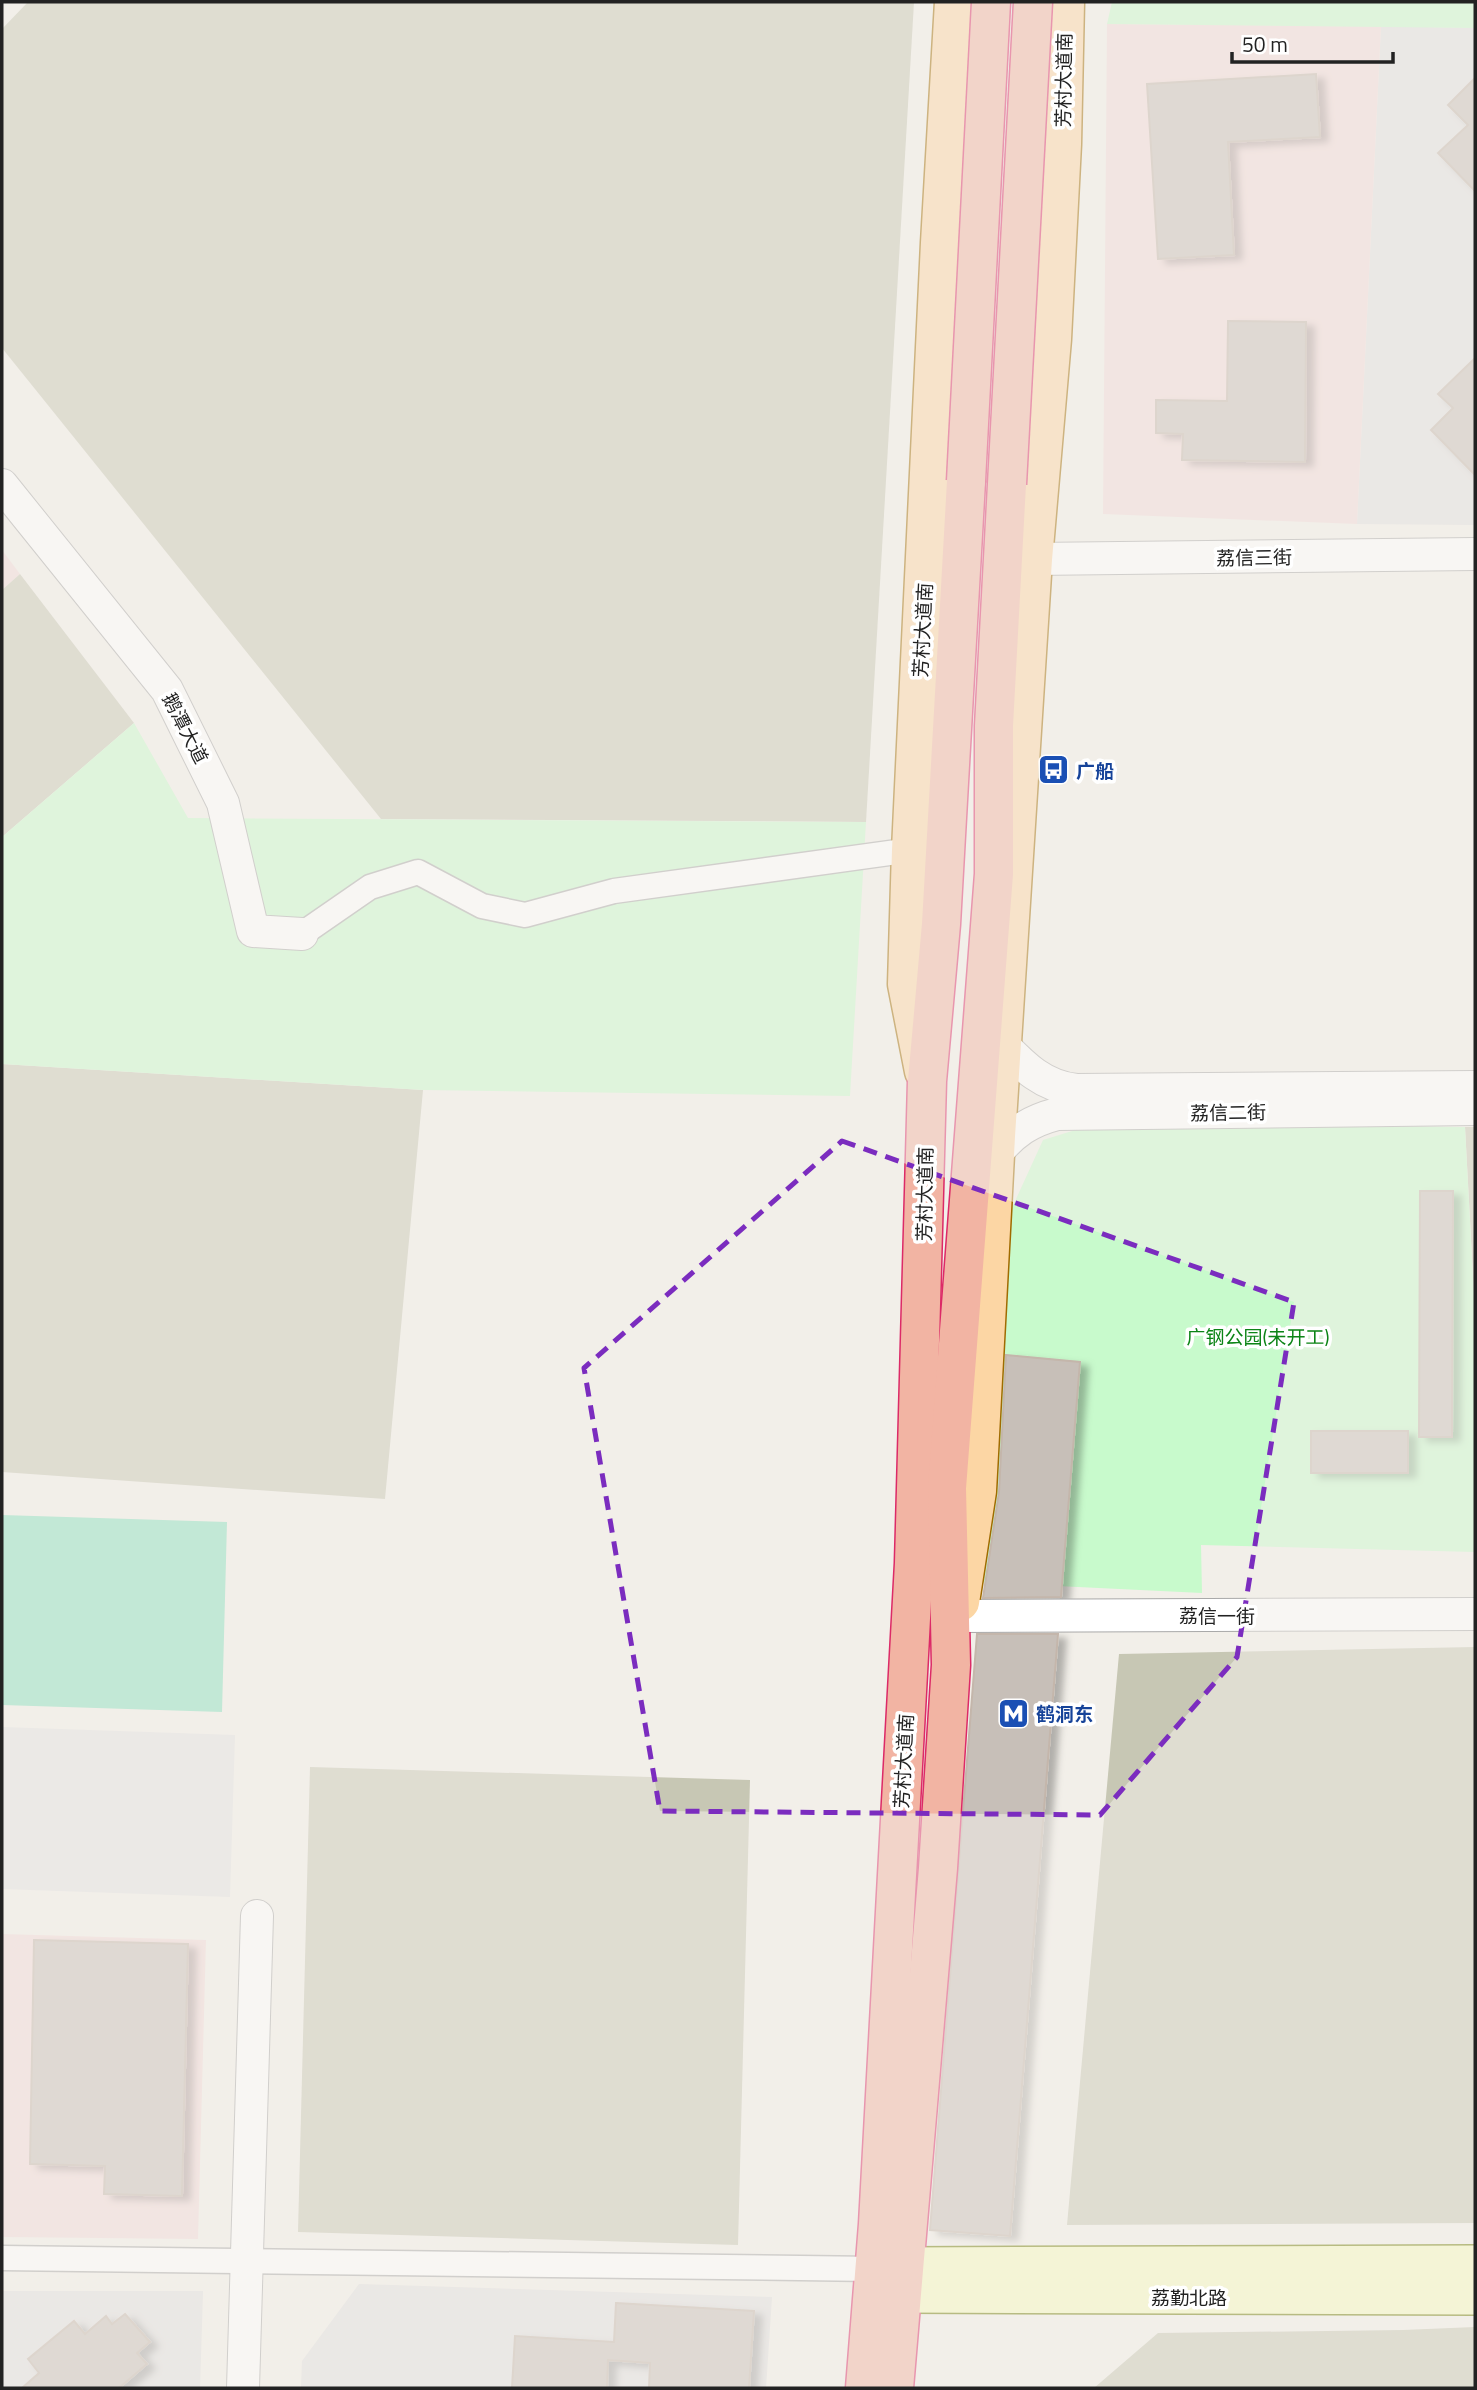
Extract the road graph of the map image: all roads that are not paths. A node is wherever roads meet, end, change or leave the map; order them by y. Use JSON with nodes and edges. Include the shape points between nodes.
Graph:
{"nodes":[{"id":1,"x":954,"y":2,"type":"edge"},
{"id":2,"x":991,"y":2,"type":"edge"},
{"id":3,"x":1033,"y":2,"type":"edge"},
{"id":4,"x":1065,"y":2,"type":"edge"},
{"id":5,"x":946,"y":138,"type":"junction"},
{"id":6,"x":1062,"y":144,"type":"junction"},
{"id":7,"x":2,"y":485,"type":"edge"},
{"id":8,"x":1475,"y":554,"type":"edge"},
{"id":9,"x":1033,"y":559,"type":"junction"},
{"id":10,"x":911,"y":850,"type":"junction"},
{"id":11,"x":302,"y":934,"type":"joint"},
{"id":12,"x":1002,"y":1044,"type":"junction"},
{"id":13,"x":926,"y":1081,"type":"junction"},
{"id":14,"x":1475,"y":1087,"type":"edge"},
{"id":15,"x":1475,"y":1109,"type":"edge"},
{"id":16,"x":995,"y":1154,"type":"junction"},
{"id":17,"x":1475,"y":1614,"type":"edge"},
{"id":18,"x":958,"y":1616,"type":"junction"},
{"id":19,"x":950,"y":1665,"type":"junction"},
{"id":20,"x":257,"y":1916,"type":"dead end"},
{"id":21,"x":2,"y":2258,"type":"edge"},
{"id":22,"x":247,"y":2261,"type":"junction"},
{"id":23,"x":1475,"y":2263,"type":"edge"},
{"id":24,"x":895,"y":2277,"type":"junction"},
{"id":25,"x":1475,"y":2297,"type":"edge"},
{"id":26,"x":900,"y":2336,"type":"junction"},
{"id":27,"x":243,"y":2388,"type":"edge"},
{"id":28,"x":865,"y":2388,"type":"edge"},
{"id":29,"x":894,"y":2388,"type":"edge"},
{"id":30,"x":909,"y":2388,"type":"edge"}],
"edges":[{"from":1,"to":5,"type":"main road","name":"芳村大道南"},
{"from":2,"to":13,"type":"highway","bridge":true,"via":[[941,924]]},
{"from":3,"to":19,"type":"highway","bridge":true,"via":[[994,726],[993,874],[947,1488]]},
{"from":4,"to":6,"type":"main road","name":"芳村大道南"},
{"from":5,"to":6,"type":"main road","via":[[969,101],[1033,103]]},
{"from":5,"to":10,"type":"main road","name":"芳村大道南"},
{"from":6,"to":9,"type":"main road","name":"芳村大道南","via":[[1052,339]]},
{"from":7,"to":11,"type":"street","name":"鹅潭大道","via":[[167,690],[223,803],[253,931]]},
{"from":8,"to":9,"type":"street","name":"荔信三街"},
{"from":9,"to":12,"type":"main road","name":"芳村大道南"},
{"from":10,"to":11,"type":"street","via":[[614,891],[525,915],[482,906],[418,872],[370,887]]},
{"from":10,"to":13,"type":"main road","name":"芳村大道南","via":[[907,984]]},
{"from":12,"to":14,"type":"street","name":"荔信二街","via":[[1041,1079],[1076,1090]]},
{"from":12,"to":16,"type":"main road","name":"芳村大道南"},
{"from":13,"to":24,"type":"highway","name":"芳村大道南"},
{"from":15,"to":16,"type":"street","name":"荔信二街","via":[[1057,1114],[1016,1131]]},
{"from":16,"to":18,"type":"main road","name":"芳村大道南","via":[[977,1491]]},
{"from":17,"to":18,"type":"street","name":"荔信一街"},
{"from":18,"to":19,"type":"main road","name":"芳村大道南"},
{"from":19,"to":24,"type":"highway","name":"芳村大道南","via":[[938,1868]]},
{"from":20,"to":22,"type":"street"},
{"from":21,"to":22,"type":"street"},
{"from":22,"to":24,"type":"street"},
{"from":22,"to":27,"type":"street"},
{"from":23,"to":24,"type":"main road","name":"荔勤北路"},
{"from":24,"to":25,"type":"main road","name":"荔勤北路"},
{"from":24,"to":26,"type":"highway","name":"芳村大道南"},
{"from":24,"to":28,"type":"highway","name":"芳村大道南"},
{"from":26,"to":29,"type":"highway","name":"芳村大道南"},
{"from":26,"to":30,"type":"street","name":"芳村大道南"}]}
